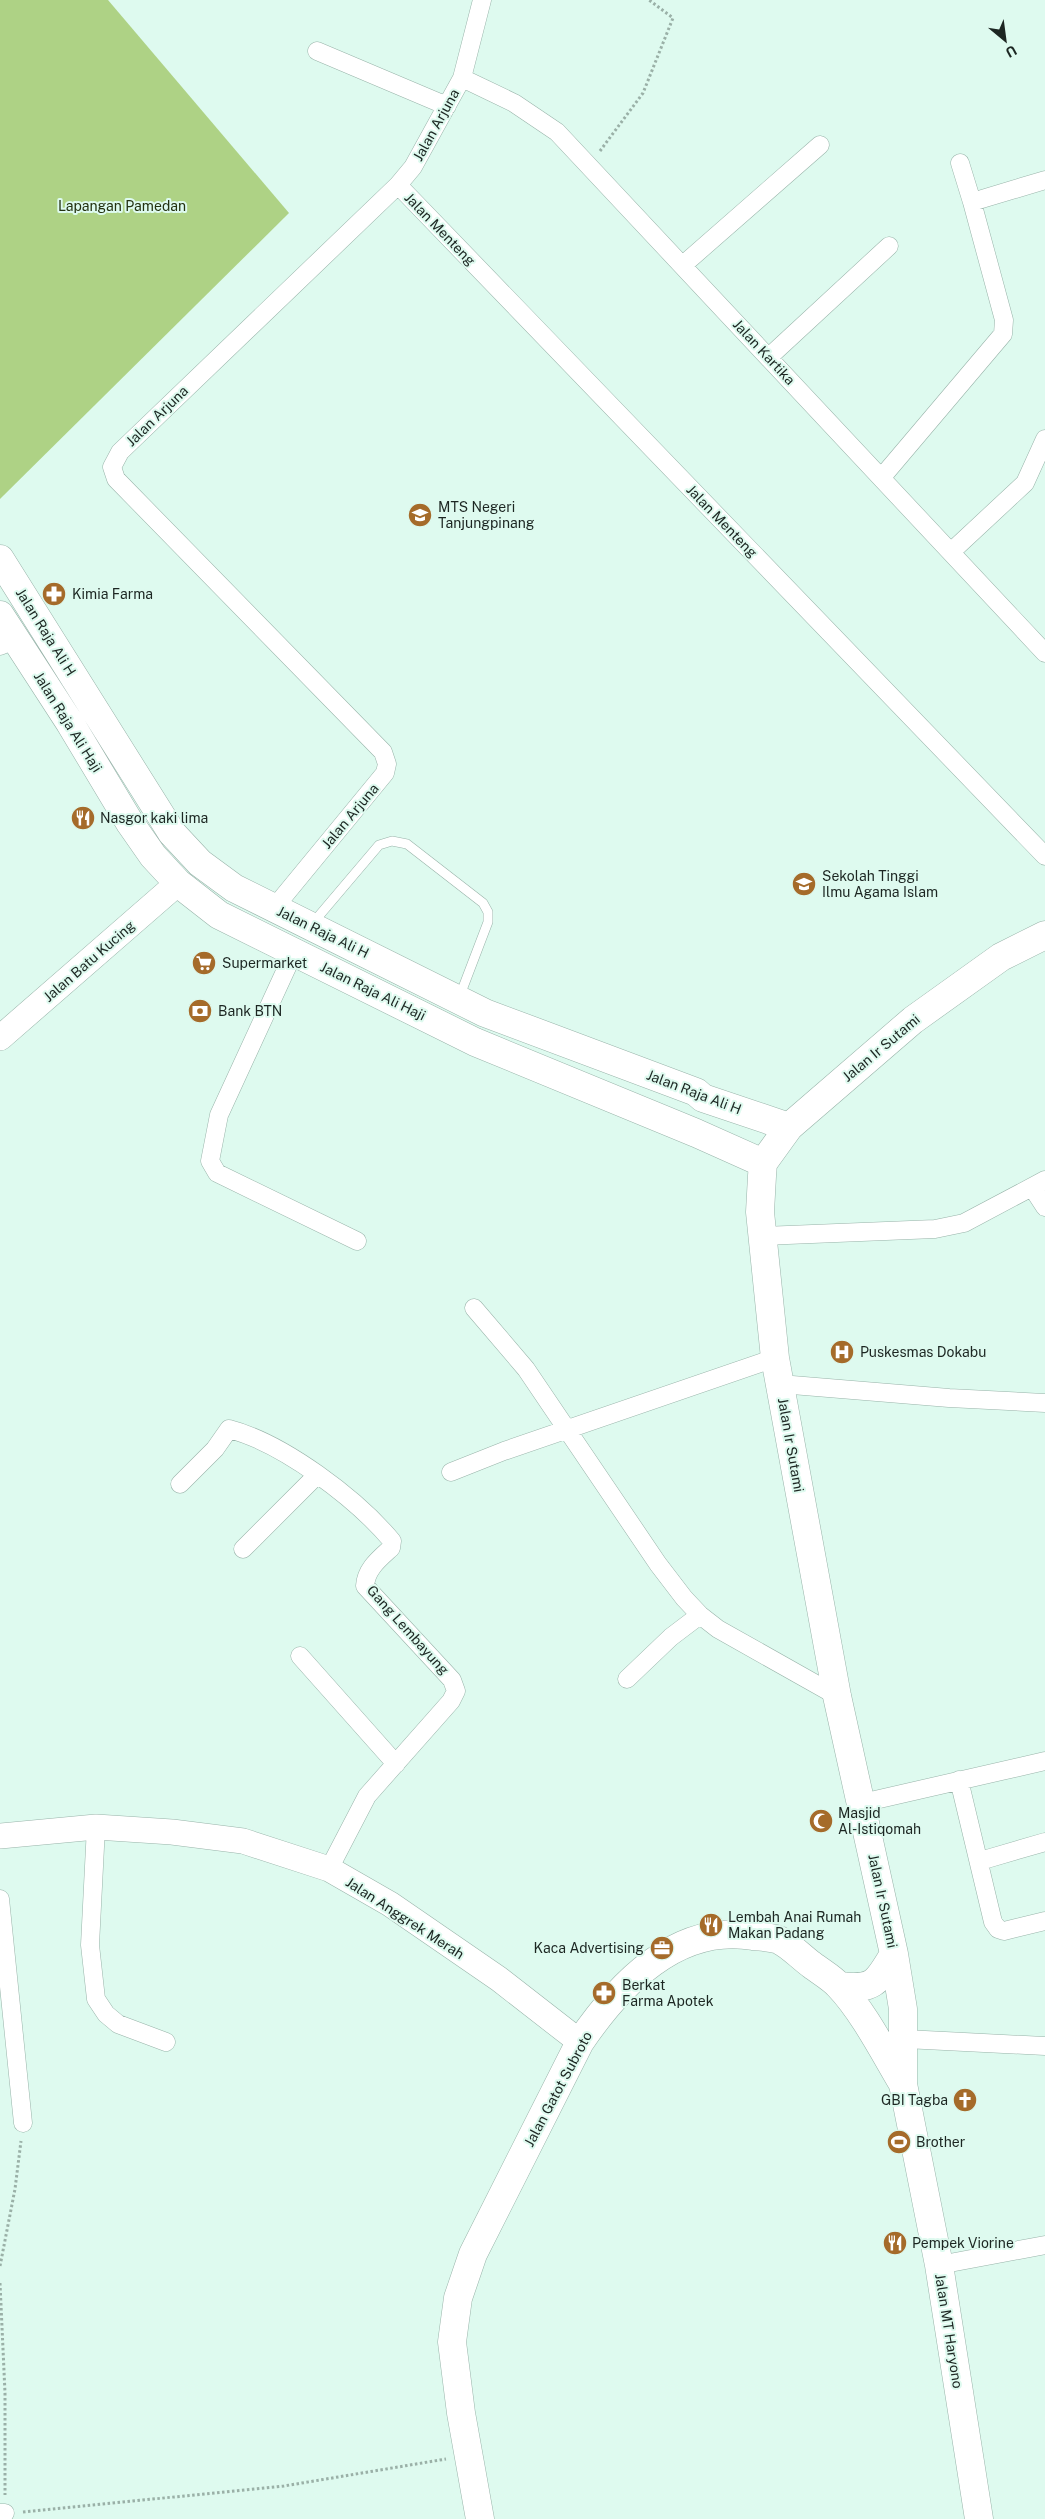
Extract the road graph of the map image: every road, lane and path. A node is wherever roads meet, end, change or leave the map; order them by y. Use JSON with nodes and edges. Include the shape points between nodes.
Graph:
{"nodes":[{"id":1,"x":482,"y":0,"type":"edge"},
{"id":2,"x":649,"y":0,"type":"edge"},
{"id":3,"x":317,"y":51,"type":"dead end"},
{"id":4,"x":462,"y":78,"type":"junction"},
{"id":5,"x":447,"y":106,"type":"junction"},
{"id":6,"x":820,"y":145,"type":"dead end"},
{"id":7,"x":960,"y":163,"type":"dead end"},
{"id":8,"x":589,"y":166,"type":"junction"},
{"id":9,"x":1045,"y":180,"type":"edge"},
{"id":10,"x":398,"y":185,"type":"junction"},
{"id":11,"x":972,"y":202,"type":"junction"},
{"id":12,"x":889,"y":246,"type":"dead end"},
{"id":13,"x":683,"y":266,"type":"junction"},
{"id":14,"x":769,"y":357,"type":"junction"},
{"id":15,"x":1045,"y":439,"type":"edge"},
{"id":16,"x":882,"y":477,"type":"junction"},
{"id":17,"x":952,"y":551,"type":"junction"},
{"id":18,"x":0,"y":559,"type":"edge"},
{"id":19,"x":0,"y":615,"type":"edge"},
{"id":20,"x":8,"y":642,"type":"edge"},
{"id":21,"x":1045,"y":653,"type":"edge"},
{"id":22,"x":172,"y":833,"type":"junction"},
{"id":23,"x":153,"y":856,"type":"junction"},
{"id":24,"x":1045,"y":856,"type":"edge"},
{"id":25,"x":178,"y":883,"type":"junction"},
{"id":26,"x":274,"y":908,"type":"junction"},
{"id":27,"x":310,"y":926,"type":"junction"},
{"id":28,"x":1045,"y":935,"type":"edge"},
{"id":29,"x":294,"y":952,"type":"junction"},
{"id":30,"x":459,"y":1000,"type":"junction"},
{"id":31,"x":0,"y":1038,"type":"edge"},
{"id":32,"x":790,"y":1127,"type":"junction"},
{"id":33,"x":763,"y":1163,"type":"junction"},
{"id":34,"x":1038,"y":1184,"type":"edge"},
{"id":35,"x":1045,"y":1207,"type":"edge"},
{"id":36,"x":763,"y":1236,"type":"junction"},
{"id":37,"x":358,"y":1242,"type":"dead end"},
{"id":38,"x":474,"y":1308,"type":"dead end"},
{"id":39,"x":775,"y":1358,"type":"junction"},
{"id":40,"x":780,"y":1384,"type":"junction"},
{"id":41,"x":1045,"y":1403,"type":"edge"},
{"id":42,"x":568,"y":1431,"type":"junction"},
{"id":43,"x":451,"y":1472,"type":"dead end"},
{"id":44,"x":317,"y":1475,"type":"junction"},
{"id":45,"x":180,"y":1484,"type":"dead end"},
{"id":46,"x":243,"y":1548,"type":"dead end"},
{"id":47,"x":700,"y":1615,"type":"junction"},
{"id":48,"x":300,"y":1656,"type":"dead end"},
{"id":49,"x":627,"y":1680,"type":"dead end"},
{"id":50,"x":837,"y":1696,"type":"junction"},
{"id":51,"x":1045,"y":1761,"type":"edge"},
{"id":52,"x":396,"y":1764,"type":"junction"},
{"id":53,"x":959,"y":1780,"type":"junction"},
{"id":54,"x":862,"y":1803,"type":"junction"},
{"id":55,"x":96,"y":1827,"type":"junction"},
{"id":56,"x":0,"y":1836,"type":"edge"},
{"id":57,"x":1045,"y":1842,"type":"edge"},
{"id":58,"x":980,"y":1862,"type":"junction"},
{"id":59,"x":329,"y":1869,"type":"junction"},
{"id":60,"x":0,"y":1900,"type":"edge"},
{"id":61,"x":1045,"y":1921,"type":"edge"},
{"id":62,"x":894,"y":1954,"type":"junction"},
{"id":63,"x":839,"y":1986,"type":"junction"},
{"id":64,"x":905,"y":2038,"type":"junction"},
{"id":65,"x":166,"y":2042,"type":"dead end"},
{"id":66,"x":580,"y":2042,"type":"junction"},
{"id":67,"x":1045,"y":2046,"type":"edge"},
{"id":68,"x":903,"y":2084,"type":"junction"},
{"id":69,"x":23,"y":2123,"type":"joint"},
{"id":70,"x":1045,"y":2245,"type":"edge"},
{"id":71,"x":938,"y":2265,"type":"junction"},
{"id":72,"x":0,"y":2266,"type":"edge"},
{"id":73,"x":0,"y":2283,"type":"edge"},
{"id":74,"x":468,"y":2456,"type":"junction"},
{"id":75,"x":3,"y":2513,"type":"edge"},
{"id":76,"x":480,"y":2519,"type":"edge"},
{"id":77,"x":978,"y":2519,"type":"edge"}],
"edges":[{"from":1,"to":4,"type":"street","name":"Jalan Arjuna"},
{"from":2,"to":8,"type":"path","via":[[673,18],[644,92]]},
{"from":3,"to":5,"type":"street"},
{"from":4,"to":5,"type":"street","name":"Jalan Arjuna"},
{"from":4,"to":8,"type":"street","name":"Jalan Kartika","via":[[514,103],[556,132]]},
{"from":5,"to":10,"type":"street","name":"Jalan Arjuna"},
{"from":6,"to":13,"type":"street"},
{"from":7,"to":11,"type":"street"},
{"from":8,"to":13,"type":"street","name":"Jalan Kartika"},
{"from":9,"to":11,"type":"street"},
{"from":10,"to":24,"type":"street","name":"Jalan Menteng"},
{"from":10,"to":26,"type":"street","name":"Jalan Arjuna","via":[[120,452],[112,467],[116,480],[383,752],[387,764],[385,773]]},
{"from":11,"to":16,"type":"street","via":[[1004,320],[1003,334]]},
{"from":12,"to":14,"type":"street"},
{"from":13,"to":14,"type":"street","name":"Jalan Kartika"},
{"from":14,"to":16,"type":"street","name":"Jalan Kartika"},
{"from":15,"to":17,"type":"street","via":[[1025,483]]},
{"from":16,"to":17,"type":"street","name":"Jalan Kartika"},
{"from":17,"to":21,"type":"street","name":"Jalan Kartika"},
{"from":18,"to":22,"type":"main road","name":"Jalan Raja Ali H"},
{"from":19,"to":20,"type":"main road","name":"Jalan Raja Ali Haji"},
{"from":20,"to":23,"type":"main road","name":"Jalan Raja Ali Haji"},
{"from":22,"to":23,"type":"main road"},
{"from":22,"to":26,"type":"main road","name":"Jalan Raja Ali H","via":[[200,863],[234,888]]},
{"from":23,"to":25,"type":"main road","name":"Jalan Raja Ali Haji"},
{"from":25,"to":29,"type":"main road","name":"Jalan Raja Ali Haji","via":[[218,914]]},
{"from":25,"to":31,"type":"street","name":"Jalan Batu Kucing"},
{"from":26,"to":27,"type":"main road","name":"Jalan Raja Ali H"},
{"from":27,"to":30,"type":"main road","name":"Jalan Raja Ali H"},
{"from":27,"to":30,"type":"lane","via":[[379,845],[392,841],[407,844],[483,903],[488,912],[488,922]]},
{"from":28,"to":32,"type":"main road","name":"Jalan Ir Sutami","via":[[1001,957],[913,1020]]},
{"from":29,"to":33,"type":"main road","name":"Jalan Raja Ali Haji","via":[[475,1042]]},
{"from":29,"to":37,"type":"street","via":[[219,1114],[210,1160],[217,1174]]},
{"from":30,"to":32,"type":"main road","name":"Jalan Raja Ali H","via":[[485,1013],[696,1092],[703,1098]]},
{"from":32,"to":33,"type":"main road","name":"Jalan Ir Sutami"},
{"from":33,"to":36,"type":"main road","name":"Jalan Ir Sutami","via":[[760,1212]]},
{"from":34,"to":35,"type":"street"},
{"from":34,"to":36,"type":"street","via":[[964,1223],[935,1229]]},
{"from":36,"to":39,"type":"main road","name":"Jalan Ir Sutami"},
{"from":38,"to":42,"type":"street","via":[[526,1369]]},
{"from":39,"to":40,"type":"main road","name":"Jalan Ir Sutami"},
{"from":39,"to":42,"type":"street"},
{"from":40,"to":41,"type":"street"},
{"from":40,"to":50,"type":"main road","name":"Jalan Ir Sutami"},
{"from":42,"to":43,"type":"street"},
{"from":42,"to":47,"type":"street","via":[[658,1564]]},
{"from":44,"to":45,"type":"street","name":"Gang Lembayung","via":[[253,1436],[230,1429]]},
{"from":44,"to":46,"type":"street"},
{"from":44,"to":52,"type":"street","name":"Gang Lembayung","via":[[335,1486],[392,1541],[391,1548],[366,1576],[365,1586],[452,1680],[456,1691]]},
{"from":47,"to":49,"type":"street","via":[[671,1637]]},
{"from":47,"to":50,"type":"street","via":[[718,1629]]},
{"from":48,"to":52,"type":"street"},
{"from":50,"to":54,"type":"main road","name":"Jalan Ir Sutami"},
{"from":51,"to":53,"type":"street"},
{"from":52,"to":59,"type":"street","name":"Gang Lembayung","via":[[367,1796]]},
{"from":53,"to":54,"type":"street"},
{"from":53,"to":58,"type":"street"},
{"from":54,"to":62,"type":"main road","name":"Jalan Ir Sutami"},
{"from":55,"to":56,"type":"street","name":"Jalan Anggrek Merah"},
{"from":55,"to":59,"type":"street","name":"Jalan Anggrek Merah","via":[[242,1841]]},
{"from":55,"to":65,"type":"street","via":[[90,1945],[96,1999],[118,2024]]},
{"from":57,"to":58,"type":"street"},
{"from":58,"to":61,"type":"street","via":[[993,1922],[998,1929],[1004,1931]]},
{"from":59,"to":66,"type":"street","name":"Jalan Anggrek Merah","via":[[390,1904],[499,1980]]},
{"from":60,"to":69,"type":"street"},
{"from":62,"to":63,"type":"main road","via":[[870,1984],[858,1988]]},
{"from":62,"to":64,"type":"main road","name":"Jalan Ir Sutami"},
{"from":63,"to":66,"type":"main road","name":"Jalan Gatot Subroto","via":[[779,1940],[739,1934],[707,1936],[650,1963],[598,2014]]},
{"from":63,"to":68,"type":"main road","name":"Jalan Gatot Subroto"},
{"from":64,"to":67,"type":"street"},
{"from":64,"to":68,"type":"main road","name":"Jalan Ir Sutami"},
{"from":66,"to":74,"type":"main road","name":"Jalan Gatot Subroto","via":[[473,2254],[458,2298],[452,2342]]},
{"from":68,"to":71,"type":"main road","name":"Jalan MT Haryono"},
{"from":69,"to":72,"type":"path"},
{"from":70,"to":71,"type":"street"},
{"from":71,"to":77,"type":"main road","name":"Jalan MT Haryono"},
{"from":73,"to":75,"type":"path","via":[[4,2376]]},
{"from":74,"to":75,"type":"path","via":[[284,2486]]},
{"from":74,"to":76,"type":"main road","name":"Jalan Gatot Subroto"}]}
